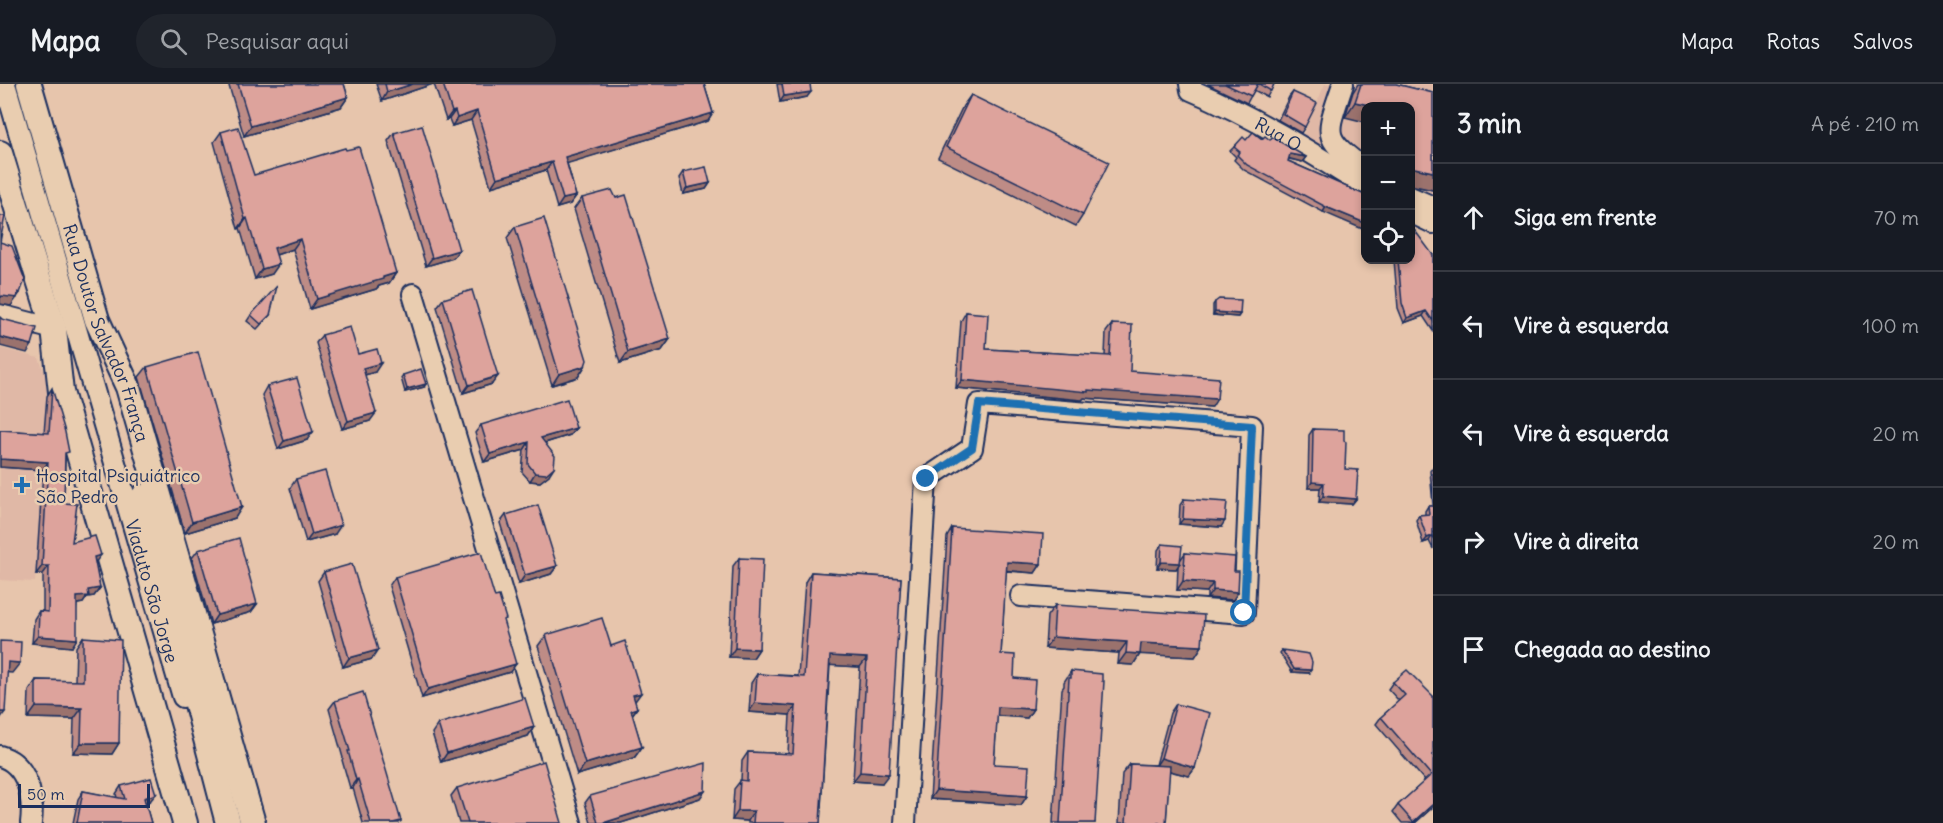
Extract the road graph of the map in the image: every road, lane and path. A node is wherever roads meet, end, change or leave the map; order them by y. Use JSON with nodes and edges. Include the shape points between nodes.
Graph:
{"nodes":[{"id":1,"x":4,"y":84,"type":"edge"},
{"id":2,"x":29,"y":84,"type":"edge"},
{"id":3,"x":1190,"y":84,"type":"edge"},
{"id":4,"x":1343,"y":84,"type":"edge"},
{"id":5,"x":0,"y":153,"type":"edge"},
{"id":6,"x":1361,"y":167,"type":"edge"},
{"id":7,"x":1361,"y":184,"type":"edge"},
{"id":8,"x":1415,"y":199,"type":"edge"},
{"id":9,"x":1433,"y":207,"type":"edge"},
{"id":10,"x":1415,"y":215,"type":"edge"},
{"id":11,"x":1433,"y":224,"type":"edge"},
{"id":12,"x":413,"y":294,"type":"dead end"},
{"id":13,"x":0,"y":315,"type":"edge"},
{"id":14,"x":75,"y":324,"type":"junction"},
{"id":15,"x":1021,"y":596,"type":"dead end"},
{"id":16,"x":0,"y":756,"type":"edge"},
{"id":17,"x":31,"y":823,"type":"edge"},
{"id":18,"x":185,"y":823,"type":"edge"},
{"id":19,"x":197,"y":823,"type":"edge"},
{"id":20,"x":220,"y":823,"type":"edge"},
{"id":21,"x":228,"y":823,"type":"edge"},
{"id":22,"x":253,"y":823,"type":"edge"},
{"id":23,"x":571,"y":823,"type":"edge"},
{"id":24,"x":905,"y":823,"type":"edge"}],
"edges":[{"from":1,"to":14,"type":"street"},
{"from":2,"to":14,"type":"main road","name":"Rua Doutor Salvador França"},
{"from":3,"to":7,"type":"street","name":"Rua O","via":[[1191,90],[1292,141]]},
{"from":4,"to":6,"type":"street","via":[[1330,137],[1338,149]]},
{"from":5,"to":14,"type":"main road","name":"Rua Doutor Salvador França"},
{"from":8,"to":9,"type":"street"},
{"from":10,"to":11,"type":"street"},
{"from":12,"to":23,"type":"street"},
{"from":13,"to":14,"type":"street"},
{"from":14,"to":18,"type":"main road","name":"Rua Doutor Salvador França","via":[[61,392]]},
{"from":14,"to":19,"type":"main road","name":"Viaduto São Jorge","via":[[71,390]]},
{"from":14,"to":20,"type":"street","name":"Viaduto São Jorge"},
{"from":14,"to":21,"type":"main road","name":"Viaduto São Jorge","via":[[113,382]]},
{"from":14,"to":22,"type":"main road","name":"Rua Doutor Salvador França","via":[[128,387]]},
{"from":15,"to":24,"type":"street","via":[[1244,613],[1252,426],[979,404],[972,448],[926,479]]},
{"from":16,"to":17,"type":"street","via":[[19,768],[30,790]]}]}
